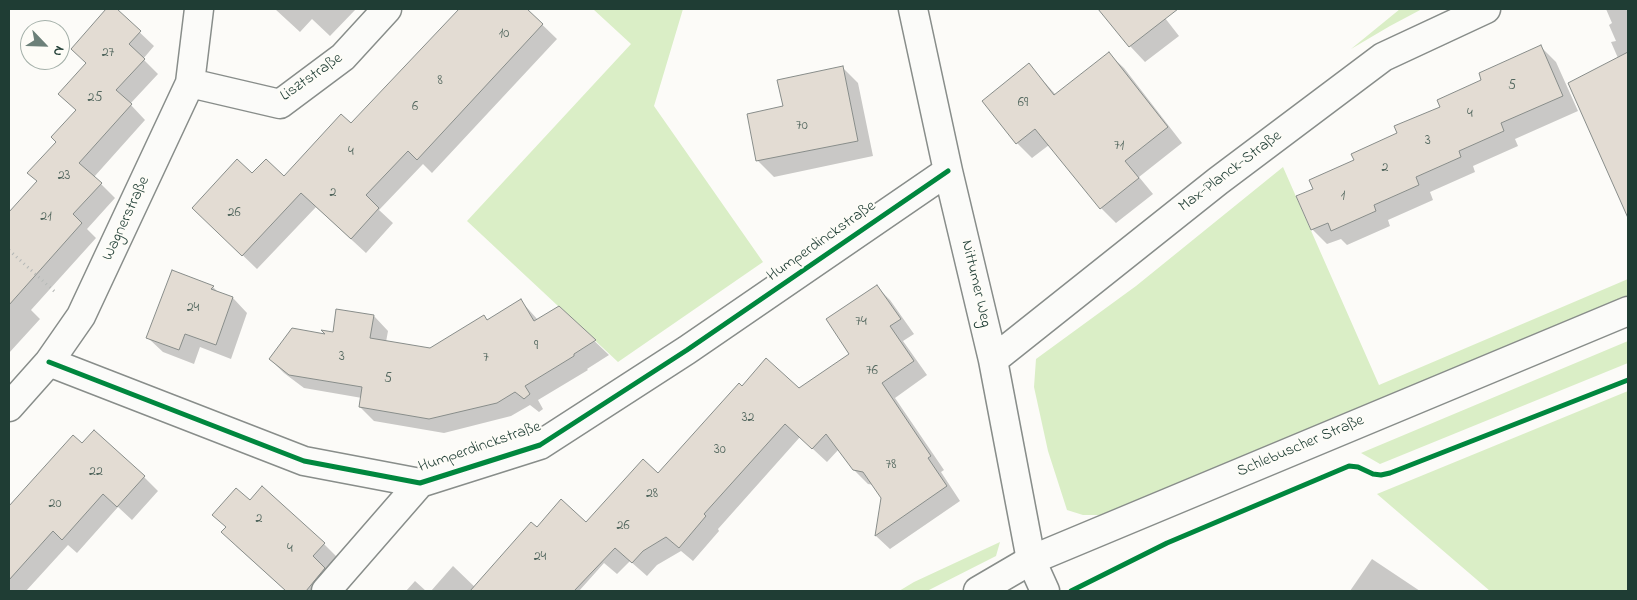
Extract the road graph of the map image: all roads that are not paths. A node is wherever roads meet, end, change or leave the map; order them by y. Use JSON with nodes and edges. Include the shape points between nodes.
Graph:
{"nodes":[{"id":1,"x":199,"y":9,"type":"edge"},
{"id":2,"x":387,"y":9,"type":"edge"},
{"id":3,"x":914,"y":9,"type":"edge"},
{"id":4,"x":1486,"y":9,"type":"edge"},
{"id":5,"x":190,"y":82,"type":"junction"},
{"id":6,"x":948,"y":170,"type":"junction"},
{"id":7,"x":1628,"y":311,"type":"edge"},
{"id":8,"x":992,"y":360,"type":"junction"},
{"id":9,"x":49,"y":362,"type":"junction"},
{"id":10,"x":9,"y":407,"type":"edge"},
{"id":11,"x":420,"y":484,"type":"junction"},
{"id":12,"x":1031,"y":560,"type":"junction"},
{"id":13,"x":326,"y":591,"type":"edge"},
{"id":14,"x":978,"y":591,"type":"edge"},
{"id":15,"x":1045,"y":591,"type":"edge"}],
"edges":[{"from":1,"to":5,"type":"street","name":"Wagnerstraße"},
{"from":2,"to":5,"type":"street","name":"Lisztstraße","via":[[343,57],[280,104]]},
{"from":3,"to":6,"type":"street","name":"Nittumer Weg"},
{"from":4,"to":8,"type":"street","name":"Max-Planck-Straße","via":[[1383,57],[1218,181]]},
{"from":5,"to":9,"type":"street","name":"Wagnerstraße","via":[[81,316]]},
{"from":6,"to":8,"type":"street","name":"Nittumer Weg"},
{"from":6,"to":11,"type":"street","name":"Humperdinckstraße","via":[[687,350],[540,445]]},
{"from":7,"to":12,"type":"street","name":"Schlebuscher Straße"},
{"from":8,"to":12,"type":"street","name":"Nittumer Weg"},
{"from":9,"to":10,"type":"street","name":"Wagnerstraße"},
{"from":9,"to":11,"type":"street","name":"Humperdinckstraße","via":[[304,461]]},
{"from":11,"to":13,"type":"street","name":"Humperdinckstraße"},
{"from":12,"to":14,"type":"street","name":"Schlebuscher Straße"},
{"from":12,"to":15,"type":"street","name":"Nittumer Weg"}]}
